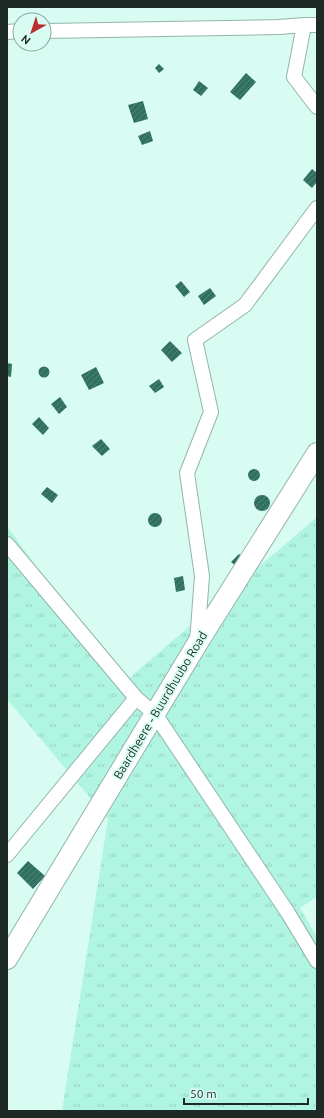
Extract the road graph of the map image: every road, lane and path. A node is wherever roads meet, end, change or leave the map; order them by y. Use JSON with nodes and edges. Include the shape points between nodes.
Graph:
{"nodes":[{"id":1,"x":310,"y":24,"type":"edge"},
{"id":2,"x":52,"y":31,"type":"edge"},
{"id":3,"x":317,"y":107,"type":"edge"},
{"id":4,"x":317,"y":208,"type":"edge"},
{"id":5,"x":317,"y":453,"type":"edge"},
{"id":6,"x":7,"y":544,"type":"edge"},
{"id":7,"x":197,"y":644,"type":"junction"},
{"id":8,"x":136,"y":698,"type":"junction"},
{"id":9,"x":155,"y":714,"type":"junction"},
{"id":10,"x":7,"y":855,"type":"edge"},
{"id":11,"x":7,"y":960,"type":"edge"},
{"id":12,"x":317,"y":961,"type":"edge"}],
"edges":[{"from":1,"to":2,"type":"street"},
{"from":1,"to":3,"type":"street","via":[[294,77]]},
{"from":4,"to":7,"type":"street","via":[[245,305],[195,340],[211,412],[187,473],[202,576]]},
{"from":5,"to":7,"type":"main road","name":"Baardheere - Buurdhuubo Road"},
{"from":6,"to":8,"type":"street"},
{"from":7,"to":9,"type":"main road","name":"Baardheere - Buurdhuubo Road"},
{"from":8,"to":9,"type":"street"},
{"from":8,"to":10,"type":"street"},
{"from":9,"to":11,"type":"main road","name":"Baardheere - Buurdhuubo Road"},
{"from":9,"to":12,"type":"street","via":[[288,913]]}]}
